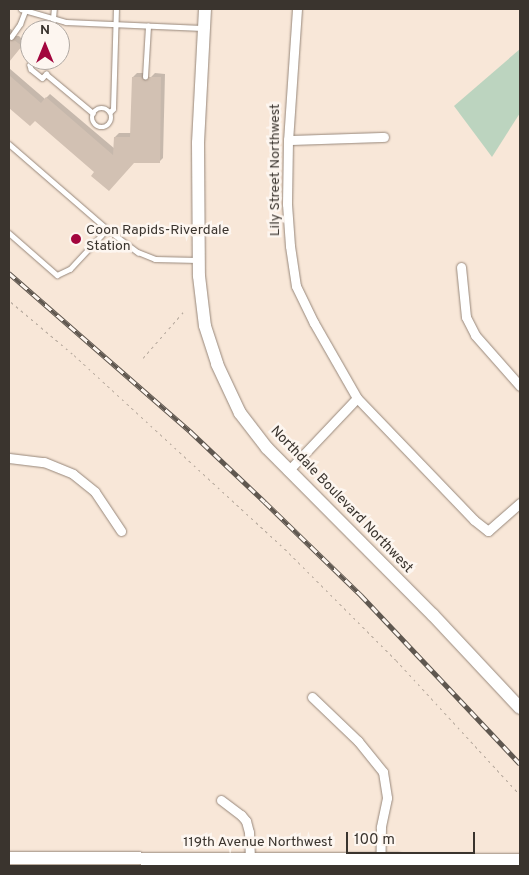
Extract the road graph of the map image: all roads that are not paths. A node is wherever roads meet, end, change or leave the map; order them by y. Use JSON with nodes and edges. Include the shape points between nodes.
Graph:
{"nodes":[{"id":1,"x":54,"y":9,"type":"edge"},
{"id":2,"x":116,"y":9,"type":"edge"},
{"id":3,"x":205,"y":9,"type":"edge"},
{"id":4,"x":297,"y":9,"type":"edge"},
{"id":5,"x":23,"y":10,"type":"edge"},
{"id":6,"x":53,"y":18,"type":"junction"},
{"id":7,"x":115,"y":24,"type":"junction"},
{"id":8,"x":148,"y":26,"type":"junction"},
{"id":9,"x":204,"y":28,"type":"junction"},
{"id":10,"x":11,"y":37,"type":"dead end"},
{"id":11,"x":32,"y":70,"type":"edge"},
{"id":12,"x":145,"y":77,"type":"dead end"},
{"id":13,"x":110,"y":112,"type":"junction"},
{"id":14,"x":93,"y":113,"type":"junction"},
{"id":15,"x":384,"y":137,"type":"dead end"},
{"id":16,"x":288,"y":140,"type":"junction"},
{"id":17,"x":9,"y":144,"type":"edge"},
{"id":18,"x":107,"y":229,"type":"junction"},
{"id":19,"x":9,"y":233,"type":"edge"},
{"id":20,"x":198,"y":260,"type":"junction"},
{"id":21,"x":461,"y":267,"type":"dead end"},
{"id":22,"x":520,"y":386,"type":"edge"},
{"id":23,"x":357,"y":398,"type":"junction"},
{"id":24,"x":9,"y":458,"type":"edge"},
{"id":25,"x":288,"y":471,"type":"junction"},
{"id":26,"x":520,"y":503,"type":"edge"},
{"id":27,"x":121,"y":530,"type":"dead end"},
{"id":28,"x":312,"y":697,"type":"dead end"},
{"id":29,"x":520,"y":708,"type":"edge"},
{"id":30,"x":221,"y":800,"type":"dead end"},
{"id":31,"x":520,"y":853,"type":"edge"},
{"id":32,"x":9,"y":858,"type":"edge"},
{"id":33,"x":512,"y":861,"type":"edge"},
{"id":34,"x":112,"y":862,"type":"edge"},
{"id":35,"x":250,"y":862,"type":"edge"},
{"id":36,"x":380,"y":862,"type":"edge"}],
"edges":[{"from":1,"to":6,"type":"lane"},
{"from":2,"to":7,"type":"lane"},
{"from":3,"to":9,"type":"street","name":"Northdale Boulevard Northwest"},
{"from":4,"to":16,"type":"street","name":"Lily Street Northwest"},
{"from":5,"to":6,"type":"lane"},
{"from":5,"to":10,"type":"lane","via":[[20,24]]},
{"from":6,"to":7,"type":"lane","via":[[66,22]]},
{"from":7,"to":8,"type":"lane"},
{"from":7,"to":13,"type":"lane","via":[[113,109]]},
{"from":8,"to":9,"type":"lane"},
{"from":8,"to":12,"type":"lane"},
{"from":9,"to":20,"type":"street","name":"Northdale Boulevard Northwest","via":[[198,144]]},
{"from":11,"to":14,"type":"lane","via":[[42,78],[46,74]]},
{"from":13,"to":14,"type":"lane","via":[[101,108]]},
{"from":13,"to":14,"type":"lane","via":[[111,122],[100,128],[92,122]]},
{"from":15,"to":16,"type":"street"},
{"from":16,"to":23,"type":"street","name":"Lily Street Northwest","via":[[287,204],[296,286]]},
{"from":17,"to":18,"type":"lane"},
{"from":18,"to":19,"type":"lane","via":[[70,269],[57,275]]},
{"from":18,"to":20,"type":"lane","via":[[138,252],[155,259]]},
{"from":20,"to":25,"type":"street","name":"Northdale Boulevard Northwest","via":[[205,326],[217,364],[240,414]]},
{"from":21,"to":22,"type":"street","via":[[466,317],[475,335]]},
{"from":23,"to":25,"type":"street"},
{"from":23,"to":26,"type":"street","name":"Lily Street Northwest","via":[[488,531]]},
{"from":24,"to":27,"type":"street","via":[[44,462],[73,474],[99,498]]},
{"from":25,"to":29,"type":"street","name":"Northdale Boulevard Northwest"},
{"from":28,"to":36,"type":"street","via":[[358,741],[383,772],[387,798],[381,827]]},
{"from":30,"to":35,"type":"street","via":[[246,821]]},
{"from":31,"to":33,"type":"street","name":"119th Avenue Northwest"},
{"from":32,"to":34,"type":"street","name":"119th Avenue Northwest"},
{"from":33,"to":36,"type":"street","name":"119th Avenue Northwest"},
{"from":34,"to":35,"type":"street","name":"119th Avenue Northwest"},
{"from":35,"to":36,"type":"street","name":"119th Avenue Northwest"}]}
